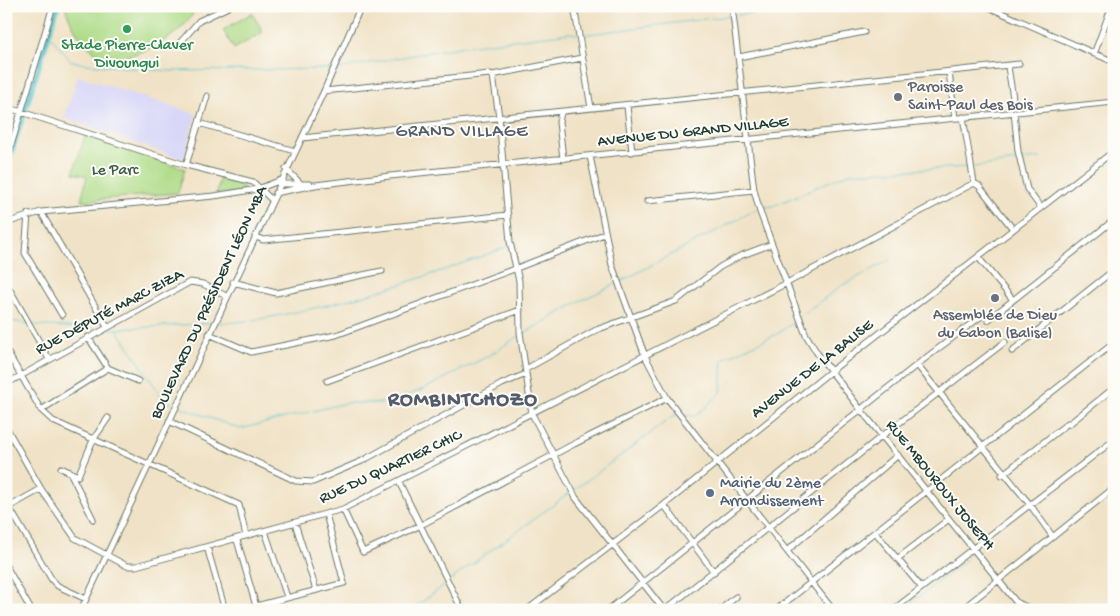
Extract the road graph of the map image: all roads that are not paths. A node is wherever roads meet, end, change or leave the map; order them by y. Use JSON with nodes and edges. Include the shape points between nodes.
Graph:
{"nodes":[{"id":1,"x":53,"y":6,"type":"edge"},
{"id":2,"x":230,"y":6,"type":"edge"},
{"id":3,"x":353,"y":6,"type":"edge"},
{"id":4,"x":415,"y":6,"type":"edge"},
{"id":5,"x":574,"y":6,"type":"edge"},
{"id":6,"x":732,"y":6,"type":"edge"},
{"id":7,"x":986,"y":6,"type":"edge"},
{"id":8,"x":1112,"y":6,"type":"edge"},
{"id":9,"x":361,"y":7,"type":"edge"},
{"id":10,"x":864,"y":32,"type":"dead end"},
{"id":11,"x":179,"y":44,"type":"dead end"},
{"id":12,"x":1094,"y":54,"type":"junction"},
{"id":13,"x":739,"y":57,"type":"junction"},
{"id":14,"x":582,"y":58,"type":"junction"},
{"id":15,"x":1114,"y":62,"type":"edge"},
{"id":16,"x":1019,"y":64,"type":"dead end"},
{"id":17,"x":1008,"y":67,"type":"junction"},
{"id":18,"x":950,"y":72,"type":"junction"},
{"id":19,"x":492,"y":75,"type":"junction"},
{"id":20,"x":324,"y":91,"type":"junction"},
{"id":21,"x":744,"y":94,"type":"junction"},
{"id":22,"x":207,"y":96,"type":"dead end"},
{"id":23,"x":1013,"y":98,"type":"dead end"},
{"id":24,"x":1114,"y":102,"type":"edge"},
{"id":25,"x":627,"y":106,"type":"junction"},
{"id":26,"x":6,"y":107,"type":"edge"},
{"id":27,"x":591,"y":108,"type":"junction"},
{"id":28,"x":24,"y":112,"type":"junction"},
{"id":29,"x":1014,"y":112,"type":"junction"},
{"id":30,"x":561,"y":113,"type":"junction"},
{"id":31,"x":963,"y":117,"type":"junction"},
{"id":32,"x":499,"y":118,"type":"junction"},
{"id":33,"x":955,"y":118,"type":"junction"},
{"id":34,"x":199,"y":123,"type":"junction"},
{"id":35,"x":302,"y":138,"type":"junction"},
{"id":36,"x":748,"y":139,"type":"junction"},
{"id":37,"x":295,"y":151,"type":"junction"},
{"id":38,"x":1114,"y":151,"type":"edge"},
{"id":39,"x":632,"y":152,"type":"junction"},
{"id":40,"x":590,"y":156,"type":"junction"},
{"id":41,"x":563,"y":159,"type":"junction"},
{"id":42,"x":6,"y":162,"type":"edge"},
{"id":43,"x":186,"y":165,"type":"junction"},
{"id":44,"x":503,"y":166,"type":"junction"},
{"id":45,"x":286,"y":169,"type":"junction"},
{"id":46,"x":280,"y":182,"type":"junction"},
{"id":47,"x":300,"y":183,"type":"junction"},
{"id":48,"x":974,"y":183,"type":"junction"},
{"id":49,"x":315,"y":185,"type":"junction"},
{"id":50,"x":258,"y":189,"type":"junction"},
{"id":51,"x":754,"y":190,"type":"junction"},
{"id":52,"x":275,"y":194,"type":"junction"},
{"id":53,"x":272,"y":200,"type":"junction"},
{"id":54,"x":647,"y":201,"type":"dead end"},
{"id":55,"x":1041,"y":208,"type":"junction"},
{"id":56,"x":40,"y":212,"type":"junction"},
{"id":57,"x":28,"y":214,"type":"junction"},
{"id":58,"x":508,"y":215,"type":"junction"},
{"id":59,"x":1114,"y":220,"type":"edge"},
{"id":60,"x":6,"y":222,"type":"edge"},
{"id":61,"x":1013,"y":229,"type":"junction"},
{"id":62,"x":604,"y":234,"type":"junction"},
{"id":63,"x":255,"y":236,"type":"junction"},
{"id":64,"x":772,"y":244,"type":"junction"},
{"id":65,"x":978,"y":257,"type":"junction"},
{"id":66,"x":517,"y":268,"type":"junction"},
{"id":67,"x":1114,"y":270,"type":"edge"},
{"id":68,"x":382,"y":271,"type":"dead end"},
{"id":69,"x":233,"y":282,"type":"junction"},
{"id":70,"x":6,"y":283,"type":"edge"},
{"id":71,"x":786,"y":283,"type":"junction"},
{"id":72,"x":226,"y":296,"type":"junction"},
{"id":73,"x":1013,"y":300,"type":"junction"},
{"id":74,"x":520,"y":310,"type":"junction"},
{"id":75,"x":984,"y":314,"type":"dead end"},
{"id":76,"x":62,"y":315,"type":"dead end"},
{"id":77,"x":632,"y":318,"type":"junction"},
{"id":78,"x":988,"y":320,"type":"dead end"},
{"id":79,"x":106,"y":328,"type":"junction"},
{"id":80,"x":209,"y":334,"type":"junction"},
{"id":81,"x":88,"y":337,"type":"junction"},
{"id":82,"x":1005,"y":342,"type":"dead end"},
{"id":83,"x":1114,"y":343,"type":"edge"},
{"id":84,"x":6,"y":350,"type":"edge"},
{"id":85,"x":1012,"y":352,"type":"dead end"},
{"id":86,"x":645,"y":356,"type":"junction"},
{"id":87,"x":49,"y":359,"type":"junction"},
{"id":88,"x":917,"y":365,"type":"junction"},
{"id":89,"x":108,"y":368,"type":"junction"},
{"id":90,"x":526,"y":371,"type":"junction"},
{"id":91,"x":830,"y":371,"type":"junction"},
{"id":92,"x":21,"y":376,"type":"junction"},
{"id":93,"x":138,"y":381,"type":"dead end"},
{"id":94,"x":327,"y":381,"type":"dead end"},
{"id":95,"x":6,"y":384,"type":"edge"},
{"id":96,"x":1114,"y":388,"type":"edge"},
{"id":97,"x":938,"y":392,"type":"junction"},
{"id":98,"x":667,"y":398,"type":"junction"},
{"id":99,"x":41,"y":410,"type":"junction"},
{"id":100,"x":861,"y":410,"type":"junction"},
{"id":101,"x":532,"y":414,"type":"junction"},
{"id":102,"x":108,"y":418,"type":"dead end"},
{"id":103,"x":169,"y":421,"type":"junction"},
{"id":104,"x":6,"y":427,"type":"edge"},
{"id":105,"x":882,"y":436,"type":"junction"},
{"id":106,"x":93,"y":440,"type":"junction"},
{"id":107,"x":1114,"y":440,"type":"edge"},
{"id":108,"x":983,"y":448,"type":"junction"},
{"id":109,"x":898,"y":455,"type":"junction"},
{"id":110,"x":553,"y":457,"type":"junction"},
{"id":111,"x":717,"y":462,"type":"junction"},
{"id":112,"x":148,"y":465,"type":"junction"},
{"id":113,"x":61,"y":468,"type":"dead end"},
{"id":114,"x":69,"y":472,"type":"junction"},
{"id":115,"x":1002,"y":474,"type":"junction"},
{"id":116,"x":399,"y":482,"type":"junction"},
{"id":117,"x":41,"y":488,"type":"junction"},
{"id":118,"x":927,"y":491,"type":"junction"},
{"id":119,"x":1109,"y":492,"type":"dead end"},
{"id":120,"x":747,"y":500,"type":"junction"},
{"id":121,"x":7,"y":505,"type":"edge"},
{"id":122,"x":664,"y":505,"type":"junction"},
{"id":123,"x":1031,"y":506,"type":"junction"},
{"id":124,"x":343,"y":508,"type":"junction"},
{"id":125,"x":326,"y":514,"type":"junction"},
{"id":126,"x":93,"y":518,"type":"dead end"},
{"id":127,"x":949,"y":519,"type":"junction"},
{"id":128,"x":295,"y":523,"type":"junction"},
{"id":129,"x":421,"y":525,"type":"junction"},
{"id":130,"x":769,"y":528,"type":"junction"},
{"id":131,"x":264,"y":531,"type":"junction"},
{"id":132,"x":875,"y":532,"type":"junction"},
{"id":133,"x":246,"y":536,"type":"junction"},
{"id":134,"x":1053,"y":538,"type":"junction"},
{"id":135,"x":238,"y":540,"type":"junction"},
{"id":136,"x":693,"y":543,"type":"junction"},
{"id":137,"x":612,"y":544,"type":"junction"},
{"id":138,"x":207,"y":546,"type":"junction"},
{"id":139,"x":973,"y":548,"type":"junction"},
{"id":140,"x":787,"y":551,"type":"junction"},
{"id":141,"x":106,"y":556,"type":"junction"},
{"id":142,"x":897,"y":559,"type":"junction"},
{"id":143,"x":6,"y":566,"type":"edge"},
{"id":144,"x":714,"y":572,"type":"junction"},
{"id":145,"x":998,"y":580,"type":"junction"},
{"id":146,"x":641,"y":582,"type":"junction"},
{"id":147,"x":812,"y":582,"type":"junction"},
{"id":148,"x":921,"y":588,"type":"junction"},
{"id":149,"x":316,"y":590,"type":"junction"},
{"id":150,"x":287,"y":596,"type":"junction"},
{"id":151,"x":736,"y":597,"type":"dead end"},
{"id":152,"x":86,"y":598,"type":"junction"},
{"id":153,"x":256,"y":606,"type":"junction"},
{"id":154,"x":1021,"y":608,"type":"edge"},
{"id":155,"x":31,"y":610,"type":"edge"},
{"id":156,"x":81,"y":610,"type":"edge"},
{"id":157,"x":224,"y":610,"type":"edge"},
{"id":158,"x":241,"y":610,"type":"edge"},
{"id":159,"x":462,"y":610,"type":"edge"},
{"id":160,"x":527,"y":610,"type":"edge"},
{"id":161,"x":608,"y":610,"type":"edge"},
{"id":162,"x":665,"y":610,"type":"edge"},
{"id":163,"x":720,"y":610,"type":"edge"},
{"id":164,"x":776,"y":610,"type":"edge"},
{"id":165,"x":833,"y":610,"type":"edge"},
{"id":166,"x":892,"y":610,"type":"edge"},
{"id":167,"x":961,"y":610,"type":"edge"},
{"id":168,"x":1032,"y":610,"type":"edge"}],
"edges":[{"from":1,"to":28,"type":"street"},
{"from":2,"to":11,"type":"street","via":[[199,21]]},
{"from":3,"to":9,"type":"street"},
{"from":4,"to":9,"type":"street","via":[[374,11]]},
{"from":5,"to":14,"type":"street"},
{"from":6,"to":13,"type":"street","name":"RUE MBOUROUX JOSEPH"},
{"from":7,"to":12,"type":"street"},
{"from":8,"to":12,"type":"street"},
{"from":9,"to":20,"type":"street","name":"BOULEVARD DU PRÉSIDENT LÉON MBA"},
{"from":10,"to":13,"type":"street"},
{"from":12,"to":15,"type":"street"},
{"from":13,"to":21,"type":"street","name":"RUE MBOUROUX JOSEPH"},
{"from":14,"to":19,"type":"street"},
{"from":14,"to":27,"type":"street"},
{"from":16,"to":17,"type":"street"},
{"from":17,"to":18,"type":"street"},
{"from":17,"to":23,"type":"street"},
{"from":18,"to":21,"type":"street"},
{"from":18,"to":33,"type":"street"},
{"from":19,"to":20,"type":"street"},
{"from":19,"to":32,"type":"street"},
{"from":20,"to":35,"type":"street","name":"BOULEVARD DU PRÉSIDENT LÉON MBA"},
{"from":21,"to":25,"type":"street"},
{"from":21,"to":36,"type":"street","name":"RUE MBOUROUX JOSEPH"},
{"from":22,"to":34,"type":"street"},
{"from":24,"to":29,"type":"street","name":"AVENUE DU GRAND VILLAGE"},
{"from":25,"to":27,"type":"street"},
{"from":25,"to":39,"type":"street"},
{"from":26,"to":28,"type":"street"},
{"from":27,"to":30,"type":"street"},
{"from":28,"to":42,"type":"street"},
{"from":28,"to":43,"type":"street"},
{"from":29,"to":31,"type":"street","name":"AVENUE DU GRAND VILLAGE"},
{"from":29,"to":55,"type":"street","via":[[1018,151],[1027,189]]},
{"from":30,"to":32,"type":"street"},
{"from":30,"to":41,"type":"street"},
{"from":31,"to":33,"type":"street","name":"AVENUE DU GRAND VILLAGE"},
{"from":31,"to":48,"type":"street"},
{"from":32,"to":35,"type":"street"},
{"from":32,"to":44,"type":"street"},
{"from":33,"to":36,"type":"street","name":"AVENUE DU GRAND VILLAGE"},
{"from":34,"to":37,"type":"street"},
{"from":34,"to":43,"type":"street"},
{"from":35,"to":37,"type":"street","name":"BOULEVARD DU PRÉSIDENT LÉON MBA"},
{"from":36,"to":39,"type":"street","name":"AVENUE DU GRAND VILLAGE"},
{"from":36,"to":51,"type":"street","name":"RUE MBOUROUX JOSEPH"},
{"from":37,"to":45,"type":"street","name":"BOULEVARD DU PRÉSIDENT LÉON MBA"},
{"from":38,"to":55,"type":"street","name":"AVENUE DE LA BALISE"},
{"from":39,"to":40,"type":"street","name":"AVENUE DU GRAND VILLAGE"},
{"from":40,"to":41,"type":"street","name":"AVENUE DU GRAND VILLAGE"},
{"from":40,"to":62,"type":"street"},
{"from":41,"to":44,"type":"street","name":"AVENUE DU GRAND VILLAGE"},
{"from":43,"to":50,"type":"street","via":[[253,182]]},
{"from":44,"to":49,"type":"street","name":"AVENUE DU GRAND VILLAGE"},
{"from":44,"to":58,"type":"street"},
{"from":45,"to":46,"type":"street","name":"BOULEVARD DU PRÉSIDENT LÉON MBA"},
{"from":45,"to":47,"type":"street"},
{"from":46,"to":47,"type":"street"},
{"from":46,"to":50,"type":"street"},
{"from":46,"to":52,"type":"street","name":"BOULEVARD DU PRÉSIDENT LÉON MBA"},
{"from":47,"to":49,"type":"street"},
{"from":48,"to":61,"type":"street"},
{"from":48,"to":71,"type":"street","name":"RUE DU QUARTIER CHIC"},
{"from":49,"to":52,"type":"street","name":"AVENUE DU GRAND VILLAGE"},
{"from":50,"to":53,"type":"street"},
{"from":50,"to":56,"type":"street"},
{"from":51,"to":54,"type":"street"},
{"from":51,"to":64,"type":"street","name":"RUE MBOUROUX JOSEPH"},
{"from":52,"to":53,"type":"street","name":"BOULEVARD DU PRÉSIDENT LÉON MBA"},
{"from":53,"to":63,"type":"street","name":"BOULEVARD DU PRÉSIDENT LÉON MBA"},
{"from":55,"to":61,"type":"street","name":"AVENUE DE LA BALISE"},
{"from":56,"to":57,"type":"street"},
{"from":56,"to":79,"type":"street"},
{"from":57,"to":60,"type":"street"},
{"from":57,"to":76,"type":"street","via":[[25,253]]},
{"from":58,"to":63,"type":"street","via":[[263,240]]},
{"from":58,"to":66,"type":"street","via":[[510,242]]},
{"from":59,"to":73,"type":"street"},
{"from":61,"to":65,"type":"street","name":"AVENUE DE LA BALISE"},
{"from":62,"to":66,"type":"street"},
{"from":62,"to":77,"type":"street"},
{"from":63,"to":69,"type":"street","name":"BOULEVARD DU PRÉSIDENT LÉON MBA"},
{"from":64,"to":71,"type":"street","name":"RUE MBOUROUX JOSEPH"},
{"from":64,"to":77,"type":"street","via":[[720,267],[676,301]]},
{"from":65,"to":73,"type":"street"},
{"from":65,"to":91,"type":"street","name":"AVENUE DE LA BALISE"},
{"from":66,"to":74,"type":"street"},
{"from":66,"to":80,"type":"street","via":[[325,337],[251,352]]},
{"from":67,"to":85,"type":"street"},
{"from":68,"to":69,"type":"street","via":[[276,293]]},
{"from":69,"to":72,"type":"street","name":"BOULEVARD DU PRÉSIDENT LÉON MBA"},
{"from":70,"to":87,"type":"street"},
{"from":71,"to":86,"type":"street","name":"RUE DU QUARTIER CHIC"},
{"from":71,"to":91,"type":"street","name":"RUE MBOUROUX JOSEPH","via":[[800,321]]},
{"from":72,"to":79,"type":"street","name":"RUE DÉPUTÉ MARC ZIZA","via":[[203,284],[190,282]]},
{"from":72,"to":80,"type":"street","name":"BOULEVARD DU PRÉSIDENT LÉON MBA"},
{"from":73,"to":78,"type":"street"},
{"from":74,"to":90,"type":"street"},
{"from":74,"to":94,"type":"street"},
{"from":75,"to":88,"type":"street"},
{"from":77,"to":86,"type":"street"},
{"from":77,"to":90,"type":"street","via":[[578,338]]},
{"from":79,"to":81,"type":"street","name":"RUE DÉPUTÉ MARC ZIZA"},
{"from":80,"to":103,"type":"street","name":"BOULEVARD DU PRÉSIDENT LÉON MBA"},
{"from":81,"to":87,"type":"street","name":"RUE DÉPUTÉ MARC ZIZA"},
{"from":81,"to":89,"type":"street"},
{"from":82,"to":97,"type":"street"},
{"from":83,"to":108,"type":"street"},
{"from":84,"to":92,"type":"street"},
{"from":86,"to":98,"type":"street"},
{"from":86,"to":101,"type":"street","name":"RUE DU QUARTIER CHIC"},
{"from":87,"to":92,"type":"street","name":"RUE DÉPUTÉ MARC ZIZA"},
{"from":88,"to":97,"type":"street"},
{"from":88,"to":100,"type":"street"},
{"from":89,"to":93,"type":"street"},
{"from":89,"to":99,"type":"street"},
{"from":90,"to":101,"type":"street"},
{"from":90,"to":103,"type":"street","via":[[377,454],[313,482],[296,481]]},
{"from":91,"to":100,"type":"street","name":"RUE MBOUROUX JOSEPH"},
{"from":91,"to":111,"type":"street","name":"AVENUE DE LA BALISE"},
{"from":92,"to":95,"type":"street","name":"RUE DÉPUTÉ MARC ZIZA"},
{"from":92,"to":99,"type":"street"},
{"from":96,"to":115,"type":"street"},
{"from":97,"to":105,"type":"street"},
{"from":97,"to":108,"type":"street"},
{"from":98,"to":110,"type":"street"},
{"from":98,"to":111,"type":"street"},
{"from":99,"to":106,"type":"street","via":[[53,421]]},
{"from":100,"to":105,"type":"street","name":"RUE MBOUROUX JOSEPH"},
{"from":100,"to":120,"type":"street"},
{"from":101,"to":110,"type":"street"},
{"from":101,"to":116,"type":"street","name":"RUE DU QUARTIER CHIC"},
{"from":102,"to":106,"type":"street"},
{"from":103,"to":112,"type":"street","name":"BOULEVARD DU PRÉSIDENT LÉON MBA"},
{"from":104,"to":117,"type":"street"},
{"from":105,"to":109,"type":"street","name":"RUE MBOUROUX JOSEPH"},
{"from":105,"to":130,"type":"street"},
{"from":106,"to":112,"type":"street"},
{"from":106,"to":114,"type":"street","via":[[78,476]]},
{"from":107,"to":123,"type":"street"},
{"from":108,"to":115,"type":"street"},
{"from":108,"to":118,"type":"street"},
{"from":109,"to":118,"type":"street","name":"RUE MBOUROUX JOSEPH"},
{"from":109,"to":140,"type":"street"},
{"from":110,"to":129,"type":"street"},
{"from":110,"to":137,"type":"street","via":[[568,487]]},
{"from":111,"to":120,"type":"street"},
{"from":111,"to":122,"type":"street","name":"AVENUE DE LA BALISE"},
{"from":112,"to":133,"type":"street","via":[[239,505]]},
{"from":112,"to":141,"type":"street","name":"BOULEVARD DU PRÉSIDENT LÉON MBA"},
{"from":113,"to":114,"type":"street"},
{"from":114,"to":126,"type":"street"},
{"from":115,"to":123,"type":"street"},
{"from":116,"to":124,"type":"street","name":"RUE DU QUARTIER CHIC"},
{"from":116,"to":129,"type":"street"},
{"from":117,"to":121,"type":"street"},
{"from":117,"to":141,"type":"street","via":[[75,538]]},
{"from":118,"to":127,"type":"street","name":"RUE MBOUROUX JOSEPH"},
{"from":118,"to":132,"type":"street"},
{"from":119,"to":134,"type":"street"},
{"from":120,"to":130,"type":"street"},
{"from":120,"to":136,"type":"street"},
{"from":121,"to":152,"type":"street","via":[[52,580]]},
{"from":122,"to":136,"type":"street"},
{"from":122,"to":137,"type":"street","name":"AVENUE DE LA BALISE"},
{"from":123,"to":134,"type":"street"},
{"from":123,"to":139,"type":"street"},
{"from":124,"to":125,"type":"street","name":"RUE DU QUARTIER CHIC"},
{"from":124,"to":129,"type":"street","via":[[363,552]]},
{"from":125,"to":128,"type":"street","name":"RUE DU QUARTIER CHIC"},
{"from":125,"to":149,"type":"street","via":[[344,583]]},
{"from":127,"to":139,"type":"street","name":"RUE MBOUROUX JOSEPH"},
{"from":127,"to":142,"type":"street"},
{"from":128,"to":131,"type":"street","name":"RUE DU QUARTIER CHIC"},
{"from":128,"to":149,"type":"street"},
{"from":129,"to":159,"type":"street"},
{"from":130,"to":140,"type":"street"},
{"from":130,"to":144,"type":"street"},
{"from":131,"to":133,"type":"street","name":"RUE DU QUARTIER CHIC"},
{"from":131,"to":150,"type":"street"},
{"from":132,"to":142,"type":"street"},
{"from":132,"to":147,"type":"street"},
{"from":133,"to":135,"type":"street","name":"RUE DU QUARTIER CHIC"},
{"from":134,"to":145,"type":"street"},
{"from":135,"to":138,"type":"street","name":"RUE DU QUARTIER CHIC"},
{"from":135,"to":153,"type":"street"},
{"from":136,"to":144,"type":"street"},
{"from":136,"to":146,"type":"street"},
{"from":137,"to":146,"type":"street"},
{"from":137,"to":160,"type":"street","name":"AVENUE DE LA BALISE"},
{"from":138,"to":141,"type":"street","name":"RUE DU QUARTIER CHIC","via":[[132,567]]},
{"from":138,"to":157,"type":"street"},
{"from":139,"to":145,"type":"street","name":"RUE MBOUROUX JOSEPH"},
{"from":139,"to":148,"type":"street"},
{"from":140,"to":147,"type":"street"},
{"from":141,"to":152,"type":"street","name":"BOULEVARD DU PRÉSIDENT LÉON MBA"},
{"from":142,"to":148,"type":"street"},
{"from":143,"to":155,"type":"street"},
{"from":144,"to":162,"type":"street"},
{"from":145,"to":154,"type":"street","name":"RUE MBOUROUX JOSEPH"},
{"from":145,"to":167,"type":"street"},
{"from":146,"to":161,"type":"street"},
{"from":146,"to":162,"type":"street"},
{"from":147,"to":164,"type":"street"},
{"from":147,"to":165,"type":"street"},
{"from":148,"to":166,"type":"street"},
{"from":149,"to":150,"type":"street"},
{"from":150,"to":153,"type":"street"},
{"from":151,"to":163,"type":"street"},
{"from":152,"to":156,"type":"street","name":"BOULEVARD DU PRÉSIDENT LÉON MBA"},
{"from":153,"to":158,"type":"street"},
{"from":154,"to":168,"type":"street","name":"RUE MBOUROUX JOSEPH"}]}
